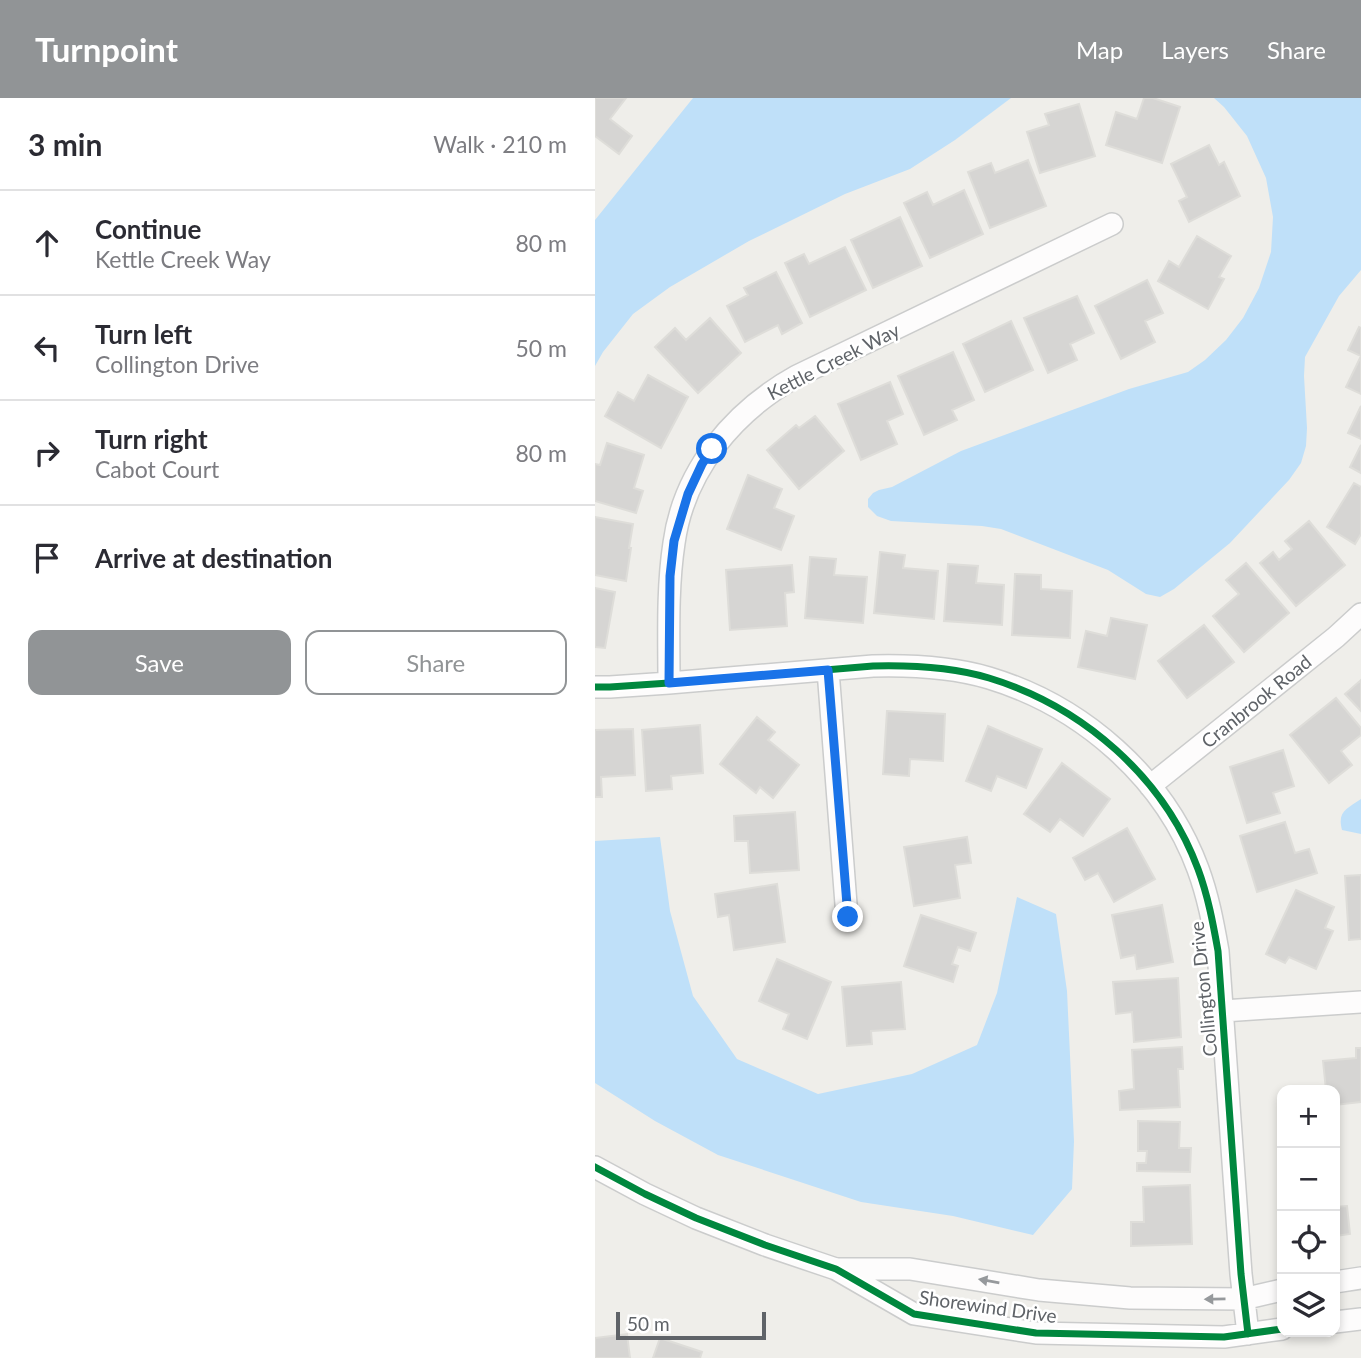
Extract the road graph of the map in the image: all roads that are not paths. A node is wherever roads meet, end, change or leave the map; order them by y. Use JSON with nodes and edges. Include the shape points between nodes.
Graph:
{"nodes":[{"id":1,"x":1112,"y":224,"type":"dead end"},
{"id":2,"x":1361,"y":614,"type":"edge"},
{"id":3,"x":828,"y":670,"type":"junction"},
{"id":4,"x":669,"y":683,"type":"junction"},
{"id":5,"x":595,"y":687,"type":"edge"},
{"id":6,"x":1150,"y":786,"type":"junction"},
{"id":7,"x":848,"y":917,"type":"dead end"},
{"id":8,"x":1361,"y":1002,"type":"edge"},
{"id":9,"x":1223,"y":1011,"type":"junction"},
{"id":10,"x":595,"y":1167,"type":"edge"},
{"id":11,"x":836,"y":1269,"type":"junction"},
{"id":12,"x":1361,"y":1278,"type":"edge"},
{"id":13,"x":1340,"y":1281,"type":"edge"},
{"id":14,"x":1277,"y":1291,"type":"edge"},
{"id":15,"x":1243,"y":1299,"type":"junction"},
{"id":16,"x":1361,"y":1319,"type":"edge"},
{"id":17,"x":1340,"y":1321,"type":"edge"},
{"id":18,"x":1277,"y":1330,"type":"edge"},
{"id":19,"x":1248,"y":1334,"type":"junction"}],
"edges":[{"from":1,"to":4,"type":"street","name":"Kettle Creek Way","via":[[797,376],[755,402],[731,425],[702,464],[674,541]]},
{"from":2,"to":6,"type":"street","name":"Cranbrook Road"},
{"from":3,"to":4,"type":"street","name":"Collington Drive"},
{"from":3,"to":6,"type":"street","name":"Collington Drive","via":[[902,665],[946,669],[1009,685],[1068,713],[1092,730]]},
{"from":3,"to":7,"type":"street"},
{"from":4,"to":5,"type":"street","name":"Collington Drive"},
{"from":6,"to":9,"type":"street","name":"Collington Drive","via":[[1178,827],[1201,877],[1211,908]]},
{"from":8,"to":9,"type":"street"},
{"from":9,"to":15,"type":"street","name":"Collington Drive"},
{"from":10,"to":11,"type":"street","name":"Shorewind Drive","via":[[696,1218]]},
{"from":15,"to":11,"type":"street","name":"Shorewind Drive","one_way":true,"via":[[1130,1298],[1039,1290],[910,1269]]},
{"from":11,"to":19,"type":"street","name":"Shorewind Drive","via":[[914,1314],[1036,1333]]},
{"from":12,"to":13,"type":"street"},
{"from":14,"to":15,"type":"street","name":"Shorewind Drive"},
{"from":15,"to":19,"type":"street","name":"Collington Drive"},
{"from":16,"to":17,"type":"street"},
{"from":18,"to":19,"type":"street","name":"Shorewind Drive"}]}
